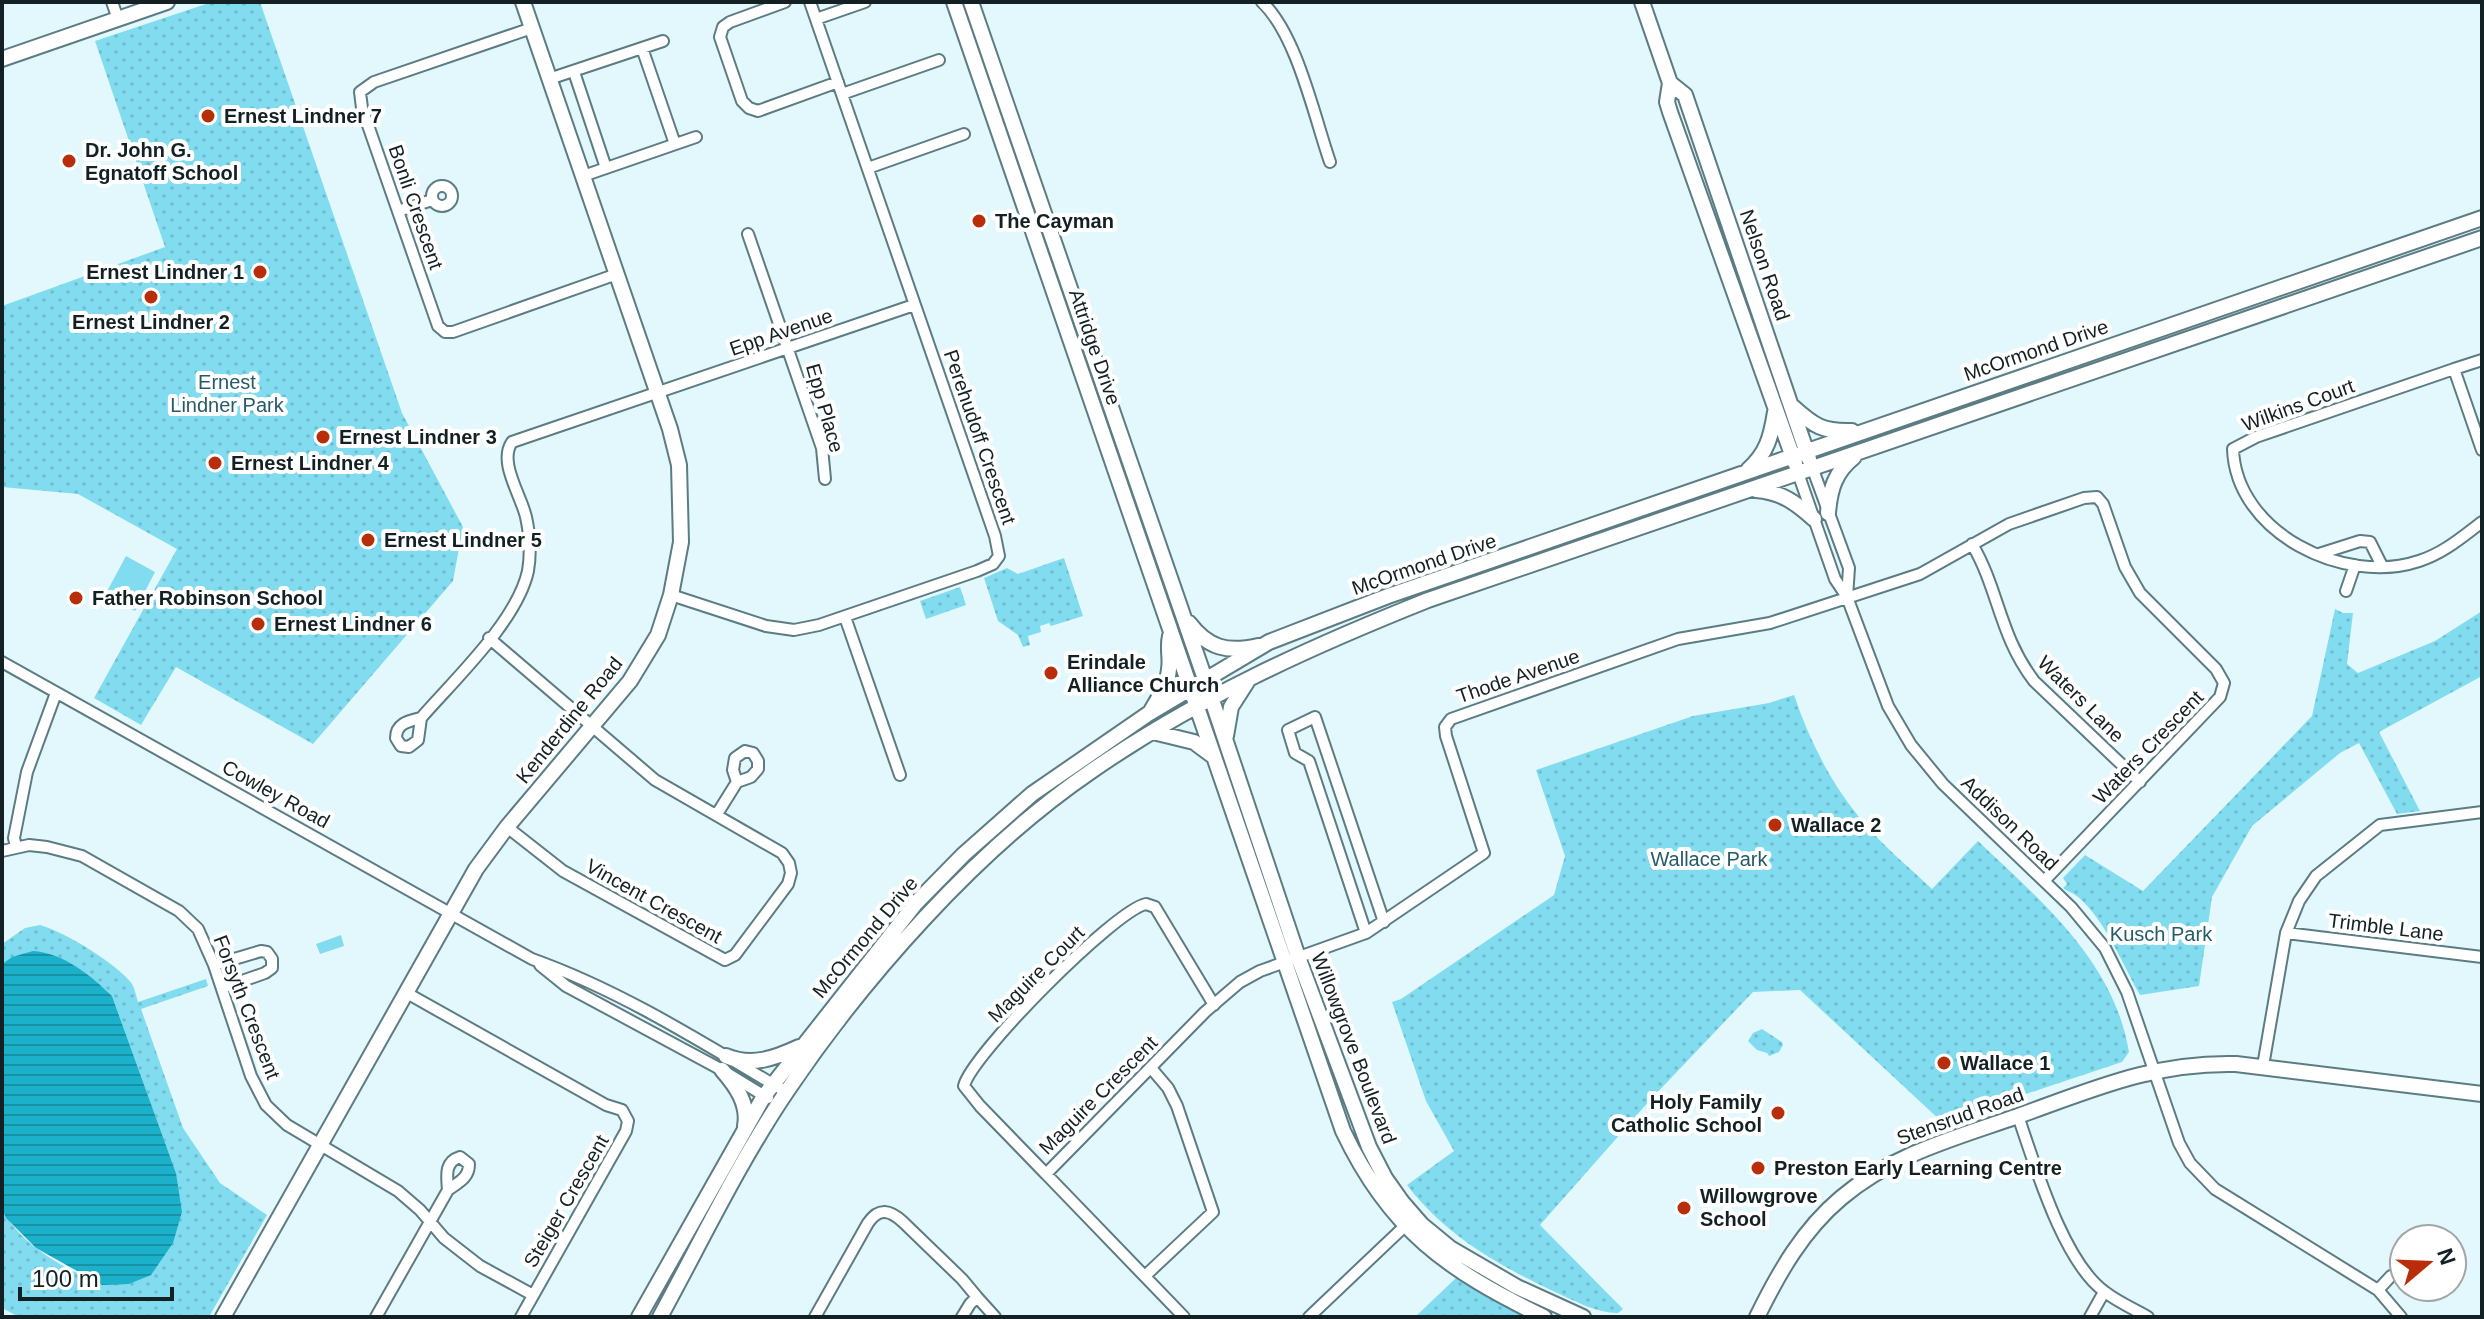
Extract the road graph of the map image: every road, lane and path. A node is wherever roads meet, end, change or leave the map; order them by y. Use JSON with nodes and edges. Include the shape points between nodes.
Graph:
{"nodes":[{"id":1,"x":112,"y":2,"type":"edge"},
{"id":2,"x":167,"y":2,"type":"edge"},
{"id":3,"x":524,"y":2,"type":"edge"},
{"id":4,"x":785,"y":2,"type":"edge"},
{"id":5,"x":810,"y":2,"type":"edge"},
{"id":6,"x":865,"y":2,"type":"edge"},
{"id":7,"x":954,"y":2,"type":"edge"},
{"id":8,"x":971,"y":2,"type":"edge"},
{"id":9,"x":1262,"y":2,"type":"edge"},
{"id":10,"x":1642,"y":2,"type":"edge"},
{"id":11,"x":118,"y":19,"type":"junction"},
{"id":12,"x":816,"y":19,"type":"junction"},
{"id":13,"x":532,"y":28,"type":"junction"},
{"id":14,"x":663,"y":41,"type":"dead end"},
{"id":15,"x":642,"y":48,"type":"junction"},
{"id":16,"x":2,"y":59,"type":"edge"},
{"id":17,"x":939,"y":60,"type":"dead end"},
{"id":18,"x":574,"y":72,"type":"junction"},
{"id":19,"x":549,"y":79,"type":"junction"},
{"id":20,"x":838,"y":82,"type":"junction"},
{"id":21,"x":842,"y":94,"type":"junction"},
{"id":22,"x":964,"y":134,"type":"dead end"},
{"id":23,"x":696,"y":137,"type":"dead end"},
{"id":24,"x":675,"y":144,"type":"junction"},
{"id":25,"x":1330,"y":162,"type":"dead end"},
{"id":26,"x":606,"y":168,"type":"junction"},
{"id":27,"x":868,"y":168,"type":"junction"},
{"id":28,"x":583,"y":176,"type":"junction"},
{"id":29,"x":432,"y":200,"type":"dead end"},
{"id":30,"x":398,"y":211,"type":"junction"},
{"id":31,"x":2482,"y":218,"type":"edge"},
{"id":32,"x":748,"y":234,"type":"dead end"},
{"id":33,"x":2482,"y":238,"type":"edge"},
{"id":34,"x":617,"y":274,"type":"junction"},
{"id":35,"x":914,"y":305,"type":"junction"},
{"id":36,"x":788,"y":349,"type":"junction"},
{"id":37,"x":2482,"y":360,"type":"edge"},
{"id":38,"x":2454,"y":369,"type":"junction"},
{"id":39,"x":659,"y":393,"type":"junction"},
{"id":40,"x":1783,"y":406,"type":"junction"},
{"id":41,"x":1863,"y":431,"type":"junction"},
{"id":42,"x":1868,"y":448,"type":"junction"},
{"id":43,"x":2482,"y":450,"type":"edge"},
{"id":44,"x":1800,"y":454,"type":"junction"},
{"id":45,"x":1805,"y":470,"type":"junction"},
{"id":46,"x":1744,"y":474,"type":"junction"},
{"id":47,"x":825,"y":479,"type":"dead end"},
{"id":48,"x":1751,"y":490,"type":"junction"},
{"id":49,"x":1821,"y":516,"type":"junction"},
{"id":50,"x":2482,"y":522,"type":"edge"},
{"id":51,"x":1972,"y":544,"type":"junction"},
{"id":52,"x":1524,"y":550,"type":"junction"},
{"id":53,"x":2319,"y":554,"type":"junction"},
{"id":54,"x":2355,"y":565,"type":"junction"},
{"id":55,"x":2382,"y":566,"type":"junction"},
{"id":56,"x":1503,"y":575,"type":"junction"},
{"id":57,"x":2346,"y":591,"type":"dead end"},
{"id":58,"x":671,"y":595,"type":"junction"},
{"id":59,"x":1847,"y":597,"type":"junction"},
{"id":60,"x":1182,"y":615,"type":"junction"},
{"id":61,"x":845,"y":617,"type":"junction"},
{"id":62,"x":1171,"y":632,"type":"junction"},
{"id":63,"x":489,"y":638,"type":"junction"},
{"id":64,"x":1269,"y":642,"type":"junction"},
{"id":65,"x":2,"y":662,"type":"edge"},
{"id":66,"x":1252,"y":677,"type":"junction"},
{"id":67,"x":1206,"y":682,"type":"junction"},
{"id":68,"x":1192,"y":691,"type":"junction"},
{"id":69,"x":56,"y":693,"type":"junction"},
{"id":70,"x":1212,"y":698,"type":"junction"},
{"id":71,"x":1197,"y":706,"type":"junction"},
{"id":72,"x":1148,"y":714,"type":"junction"},
{"id":73,"x":421,"y":718,"type":"dead end"},
{"id":74,"x":592,"y":729,"type":"junction"},
{"id":75,"x":1153,"y":732,"type":"junction"},
{"id":76,"x":1227,"y":748,"type":"junction"},
{"id":77,"x":1213,"y":756,"type":"junction"},
{"id":78,"x":900,"y":775,"type":"dead end"},
{"id":79,"x":737,"y":782,"type":"dead end"},
{"id":80,"x":2140,"y":782,"type":"junction"},
{"id":81,"x":2482,"y":812,"type":"edge"},
{"id":82,"x":717,"y":814,"type":"junction"},
{"id":83,"x":507,"y":827,"type":"junction"},
{"id":84,"x":16,"y":847,"type":"junction"},
{"id":85,"x":2,"y":851,"type":"edge"},
{"id":86,"x":2044,"y":881,"type":"junction"},
{"id":87,"x":452,"y":914,"type":"junction"},
{"id":88,"x":1384,"y":922,"type":"junction"},
{"id":89,"x":1366,"y":933,"type":"junction"},
{"id":90,"x":2286,"y":933,"type":"junction"},
{"id":91,"x":2482,"y":957,"type":"edge"},
{"id":92,"x":1292,"y":959,"type":"junction"},
{"id":93,"x":214,"y":965,"type":"junction"},
{"id":94,"x":222,"y":988,"type":"junction"},
{"id":95,"x":405,"y":992,"type":"junction"},
{"id":96,"x":1214,"y":1005,"type":"junction"},
{"id":97,"x":803,"y":1045,"type":"junction"},
{"id":98,"x":724,"y":1063,"type":"junction"},
{"id":99,"x":2263,"y":1066,"type":"junction"},
{"id":100,"x":1151,"y":1068,"type":"junction"},
{"id":101,"x":2153,"y":1070,"type":"junction"},
{"id":102,"x":776,"y":1094,"type":"junction"},
{"id":103,"x":2482,"y":1094,"type":"edge"},
{"id":104,"x":2018,"y":1116,"type":"junction"},
{"id":105,"x":744,"y":1133,"type":"junction"},
{"id":106,"x":320,"y":1145,"type":"junction"},
{"id":107,"x":1046,"y":1174,"type":"junction"},
{"id":108,"x":448,"y":1190,"type":"dead end"},
{"id":109,"x":430,"y":1221,"type":"junction"},
{"id":110,"x":1410,"y":1221,"type":"junction"},
{"id":111,"x":1146,"y":1275,"type":"junction"},
{"id":112,"x":2388,"y":1279,"type":"edge"},
{"id":113,"x":2378,"y":1290,"type":"junction"},
{"id":114,"x":2104,"y":1292,"type":"junction"},
{"id":115,"x":533,"y":1295,"type":"junction"},
{"id":116,"x":977,"y":1297,"type":"junction"},
{"id":117,"x":223,"y":1317,"type":"edge"},
{"id":118,"x":376,"y":1317,"type":"edge"},
{"id":119,"x":521,"y":1317,"type":"edge"},
{"id":120,"x":639,"y":1317,"type":"edge"},
{"id":121,"x":660,"y":1317,"type":"edge"},
{"id":122,"x":815,"y":1317,"type":"edge"},
{"id":123,"x":962,"y":1317,"type":"edge"},
{"id":124,"x":995,"y":1317,"type":"edge"},
{"id":125,"x":1184,"y":1317,"type":"edge"},
{"id":126,"x":1309,"y":1317,"type":"edge"},
{"id":127,"x":1544,"y":1317,"type":"edge"},
{"id":128,"x":1583,"y":1317,"type":"edge"},
{"id":129,"x":1757,"y":1317,"type":"edge"},
{"id":130,"x":2090,"y":1317,"type":"edge"},
{"id":131,"x":2148,"y":1317,"type":"edge"},
{"id":132,"x":2401,"y":1317,"type":"edge"}],
"edges":[{"from":1,"to":11,"type":"street"},
{"from":2,"to":11,"type":"main road"},
{"from":3,"to":13,"type":"main road","name":"Kenderdine Road"},
{"from":4,"to":20,"type":"street","via":[[723,27],[720,37],[742,101],[758,111]]},
{"from":5,"to":12,"type":"street","name":"Perehudoff Crescent"},
{"from":6,"to":12,"type":"street"},
{"from":7,"to":62,"type":"main road","name":"Attridge Drive"},
{"from":8,"to":60,"type":"main road","name":"Attridge Drive"},
{"from":9,"to":25,"type":"street","via":[[1290,45]]},
{"from":10,"to":40,"type":"main road","name":"Nelson Road","via":[[1670,83],[1667,102]]},
{"from":11,"to":16,"type":"main road"},
{"from":12,"to":20,"type":"street","name":"Perehudoff Crescent"},
{"from":13,"to":19,"type":"main road","name":"Kenderdine Road"},
{"from":13,"to":30,"type":"street","name":"Bonli Crescent","via":[[374,82],[360,92]]},
{"from":14,"to":15,"type":"street"},
{"from":15,"to":18,"type":"street"},
{"from":15,"to":24,"type":"street"},
{"from":17,"to":21,"type":"street"},
{"from":18,"to":19,"type":"street"},
{"from":18,"to":26,"type":"street"},
{"from":19,"to":28,"type":"main road","name":"Kenderdine Road"},
{"from":20,"to":21,"type":"street","name":"Perehudoff Crescent"},
{"from":21,"to":27,"type":"street","name":"Perehudoff Crescent"},
{"from":22,"to":27,"type":"street"},
{"from":23,"to":24,"type":"street"},
{"from":24,"to":26,"type":"street"},
{"from":26,"to":28,"type":"street"},
{"from":27,"to":35,"type":"street","name":"Perehudoff Crescent"},
{"from":28,"to":34,"type":"main road","name":"Kenderdine Road"},
{"from":29,"to":30,"type":"street"},
{"from":30,"to":34,"type":"street","name":"Bonli Crescent","via":[[438,326],[445,332]]},
{"from":31,"to":41,"type":"main road","name":"McOrmond Drive"},
{"from":32,"to":36,"type":"street","name":"Epp Place"},
{"from":33,"to":42,"type":"main road","name":"McOrmond Drive"},
{"from":34,"to":39,"type":"main road","name":"Kenderdine Road"},
{"from":35,"to":36,"type":"street","name":"Epp Avenue"},
{"from":35,"to":61,"type":"street","name":"Perehudoff Crescent","via":[[999,556],[988,567]]},
{"from":36,"to":39,"type":"street","name":"Epp Avenue"},
{"from":36,"to":47,"type":"street","name":"Epp Place","via":[[822,448]]},
{"from":37,"to":38,"type":"street"},
{"from":38,"to":43,"type":"street"},
{"from":38,"to":53,"type":"street","name":"Wilkins Court","via":[[2233,449],[2234,471],[2258,515],[2302,549]]},
{"from":39,"to":58,"type":"main road","name":"Kenderdine Road","via":[[679,465],[682,505]]},
{"from":39,"to":63,"type":"street","name":"Epp Avenue","via":[[512,442],[507,449],[530,550],[523,587]]},
{"from":40,"to":41,"type":"main road","via":[[1829,432]]},
{"from":40,"to":44,"type":"main road","name":"Nelson Road"},
{"from":40,"to":46,"type":"main road","via":[[1766,450]]},
{"from":41,"to":44,"type":"main road","name":"McOrmond Drive"},
{"from":42,"to":45,"type":"main road","name":"McOrmond Drive"},
{"from":42,"to":49,"type":"main road","via":[[1839,470]]},
{"from":44,"to":45,"type":"main road","name":"Nelson Road"},
{"from":44,"to":46,"type":"main road","name":"McOrmond Drive"},
{"from":45,"to":48,"type":"main road","name":"McOrmond Drive"},
{"from":45,"to":49,"type":"street","name":"Addison Road"},
{"from":46,"to":52,"type":"main road","name":"McOrmond Drive"},
{"from":48,"to":49,"type":"main road","via":[[1774,491]]},
{"from":48,"to":56,"type":"main road","name":"McOrmond Drive"},
{"from":49,"to":59,"type":"street","name":"Addison Road","via":[[1835,579]]},
{"from":49,"to":59,"type":"street","name":"Addison Road","via":[[1849,568]]},
{"from":50,"to":55,"type":"street","name":"Wilkins Court","via":[[2444,551],[2418,562]]},
{"from":51,"to":59,"type":"street","name":"Waters Crescent","via":[[1920,574]]},
{"from":51,"to":80,"type":"street","name":"Waters Lane","via":[[2021,663]]},
{"from":51,"to":80,"type":"street","name":"Waters Crescent","via":[[2009,524],[2084,498],[2097,497],[2103,504],[2140,593],[2224,683],[2220,697]]},
{"from":52,"to":56,"type":"main road"},
{"from":52,"to":64,"type":"main road","name":"McOrmond Drive"},
{"from":53,"to":54,"type":"street","name":"Wilkins Court"},
{"from":53,"to":55,"type":"street","via":[[2370,542]]},
{"from":54,"to":55,"type":"street","name":"Wilkins Court"},
{"from":54,"to":57,"type":"street"},
{"from":56,"to":66,"type":"main road","name":"McOrmond Drive","via":[[1354,629]]},
{"from":58,"to":61,"type":"street","name":"Perehudoff Crescent","via":[[794,630]]},
{"from":58,"to":74,"type":"main road","name":"Kenderdine Road","via":[[658,635]]},
{"from":59,"to":86,"type":"street","name":"Addison Road","via":[[1876,680],[1911,745],[1943,784]]},
{"from":59,"to":88,"type":"street","name":"Thode Avenue","via":[[1770,623],[1678,639],[1451,719],[1446,736],[1484,853]]},
{"from":60,"to":64,"type":"main road","via":[[1215,646],[1233,651]]},
{"from":60,"to":67,"type":"main road","name":"Attridge Drive"},
{"from":61,"to":78,"type":"street"},
{"from":62,"to":68,"type":"main road","name":"Attridge Drive"},
{"from":62,"to":72,"type":"main road","via":[[1169,670]]},
{"from":63,"to":73,"type":"street"},
{"from":63,"to":74,"type":"street","name":"Vincent Crescent"},
{"from":64,"to":67,"type":"main road","name":"McOrmond Drive"},
{"from":65,"to":69,"type":"street","name":"Cowley Road"},
{"from":66,"to":70,"type":"main road","name":"McOrmond Drive"},
{"from":66,"to":76,"type":"main road","via":[[1228,715]]},
{"from":67,"to":68,"type":"main road","name":"McOrmond Drive"},
{"from":67,"to":70,"type":"main road","name":"Attridge Drive"},
{"from":68,"to":71,"type":"main road","name":"Attridge Drive"},
{"from":68,"to":72,"type":"main road","name":"McOrmond Drive"},
{"from":69,"to":84,"type":"street","via":[[27,772]]},
{"from":69,"to":87,"type":"street","name":"Cowley Road"},
{"from":70,"to":71,"type":"main road","name":"McOrmond Drive"},
{"from":70,"to":76,"type":"main road","name":"Willowgrove Boulevard"},
{"from":71,"to":75,"type":"main road","name":"McOrmond Drive"},
{"from":71,"to":77,"type":"main road","name":"Willowgrove Boulevard"},
{"from":72,"to":97,"type":"main road","name":"McOrmond Drive","via":[[1032,794],[963,855],[916,903]]},
{"from":74,"to":82,"type":"street","name":"Vincent Crescent","via":[[655,780]]},
{"from":74,"to":83,"type":"main road","name":"Kenderdine Road"},
{"from":75,"to":77,"type":"main road","via":[[1194,742]]},
{"from":75,"to":102,"type":"main road","name":"McOrmond Drive","via":[[1042,808],[947,896]]},
{"from":76,"to":92,"type":"main road","name":"Willowgrove Boulevard"},
{"from":77,"to":92,"type":"main road","name":"Willowgrove Boulevard"},
{"from":79,"to":82,"type":"street"},
{"from":80,"to":86,"type":"street","name":"Waters Crescent"},
{"from":81,"to":90,"type":"street","via":[[2380,825],[2316,876]]},
{"from":82,"to":83,"type":"street","name":"Vincent Crescent","via":[[782,853],[791,873],[735,955],[725,960],[563,871]]},
{"from":83,"to":87,"type":"main road","name":"Kenderdine Road"},
{"from":84,"to":85,"type":"street","name":"Forsyth Crescent"},
{"from":84,"to":93,"type":"street","name":"Forsyth Crescent","via":[[47,847],[82,856],[179,911],[198,929]]},
{"from":86,"to":101,"type":"street","name":"Addison Road","via":[[2091,930],[2116,966]]},
{"from":87,"to":95,"type":"main road","name":"Kenderdine Road"},
{"from":87,"to":98,"type":"street","name":"Cowley Road","via":[[532,959],[566,986]]},
{"from":88,"to":89,"type":"street","name":"Thode Avenue"},
{"from":88,"to":89,"type":"street","via":[[1315,717],[1288,730],[1295,753],[1309,761]]},
{"from":89,"to":92,"type":"street","name":"Thode Avenue"},
{"from":90,"to":91,"type":"street","name":"Trimble Lane"},
{"from":90,"to":99,"type":"street"},
{"from":92,"to":96,"type":"street","name":"Maguire Crescent","via":[[1240,982]]},
{"from":92,"to":110,"type":"main road","name":"Willowgrove Boulevard","via":[[1369,1147]]},
{"from":93,"to":94,"type":"street","name":"Forsyth Crescent"},
{"from":93,"to":94,"type":"street","via":[[261,951],[272,959],[272,968],[265,973]]},
{"from":94,"to":106,"type":"street","name":"Forsyth Crescent","via":[[266,1105]]},
{"from":95,"to":106,"type":"main road","name":"Kenderdine Road"},
{"from":95,"to":115,"type":"street","name":"Steiger Crescent","via":[[622,1110],[628,1121]]},
{"from":96,"to":100,"type":"street","name":"Maguire Crescent"},
{"from":96,"to":107,"type":"street","name":"Maguire Court","via":[[1155,907],[1146,904],[1128,911],[1056,976],[976,1064],[964,1086]]},
{"from":97,"to":98,"type":"main road","via":[[763,1061]]},
{"from":97,"to":102,"type":"main road","name":"McOrmond Drive"},
{"from":98,"to":102,"type":"street","name":"Cowley Road"},
{"from":98,"to":105,"type":"main road","via":[[747,1114]]},
{"from":99,"to":101,"type":"main road","name":"Stensrud Road","via":[[2207,1064]]},
{"from":99,"to":103,"type":"main road","name":"Stensrud Road"},
{"from":100,"to":107,"type":"street","name":"Maguire Crescent"},
{"from":100,"to":111,"type":"street","via":[[1177,1106],[1213,1212]]},
{"from":101,"to":104,"type":"main road","name":"Stensrud Road"},
{"from":101,"to":113,"type":"street","name":"Addison Road","via":[[2179,1143],[2203,1179]]},
{"from":102,"to":105,"type":"main road","name":"McOrmond Drive"},
{"from":102,"to":121,"type":"main road","name":"McOrmond Drive"},
{"from":104,"to":114,"type":"street","via":[[2062,1237]]},
{"from":104,"to":129,"type":"main road","name":"Stensrud Road","via":[[1919,1150],[1856,1186],[1801,1239]]},
{"from":105,"to":120,"type":"main road","name":"McOrmond Drive"},
{"from":106,"to":109,"type":"street","name":"Steiger Crescent","via":[[383,1180]]},
{"from":106,"to":117,"type":"main road","name":"Kenderdine Road"},
{"from":107,"to":111,"type":"street","name":"Maguire Crescent"},
{"from":108,"to":109,"type":"street"},
{"from":109,"to":115,"type":"street","name":"Steiger Crescent","via":[[480,1266]]},
{"from":109,"to":118,"type":"street"},
{"from":110,"to":126,"type":"street"},
{"from":110,"to":127,"type":"main road","name":"Willowgrove Boulevard","via":[[1439,1257],[1466,1277]]},
{"from":110,"to":128,"type":"main road","name":"Willowgrove Boulevard","via":[[1477,1266]]},
{"from":111,"to":125,"type":"street","name":"Maguire Crescent"},
{"from":112,"to":113,"type":"street"},
{"from":113,"to":132,"type":"street","name":"Addison Road"},
{"from":114,"to":130,"type":"street"},
{"from":114,"to":131,"type":"street"},
{"from":115,"to":119,"type":"street"},
{"from":116,"to":122,"type":"street","via":[[903,1222],[884,1211],[868,1223]]},
{"from":116,"to":123,"type":"street"},
{"from":116,"to":124,"type":"street"}]}
